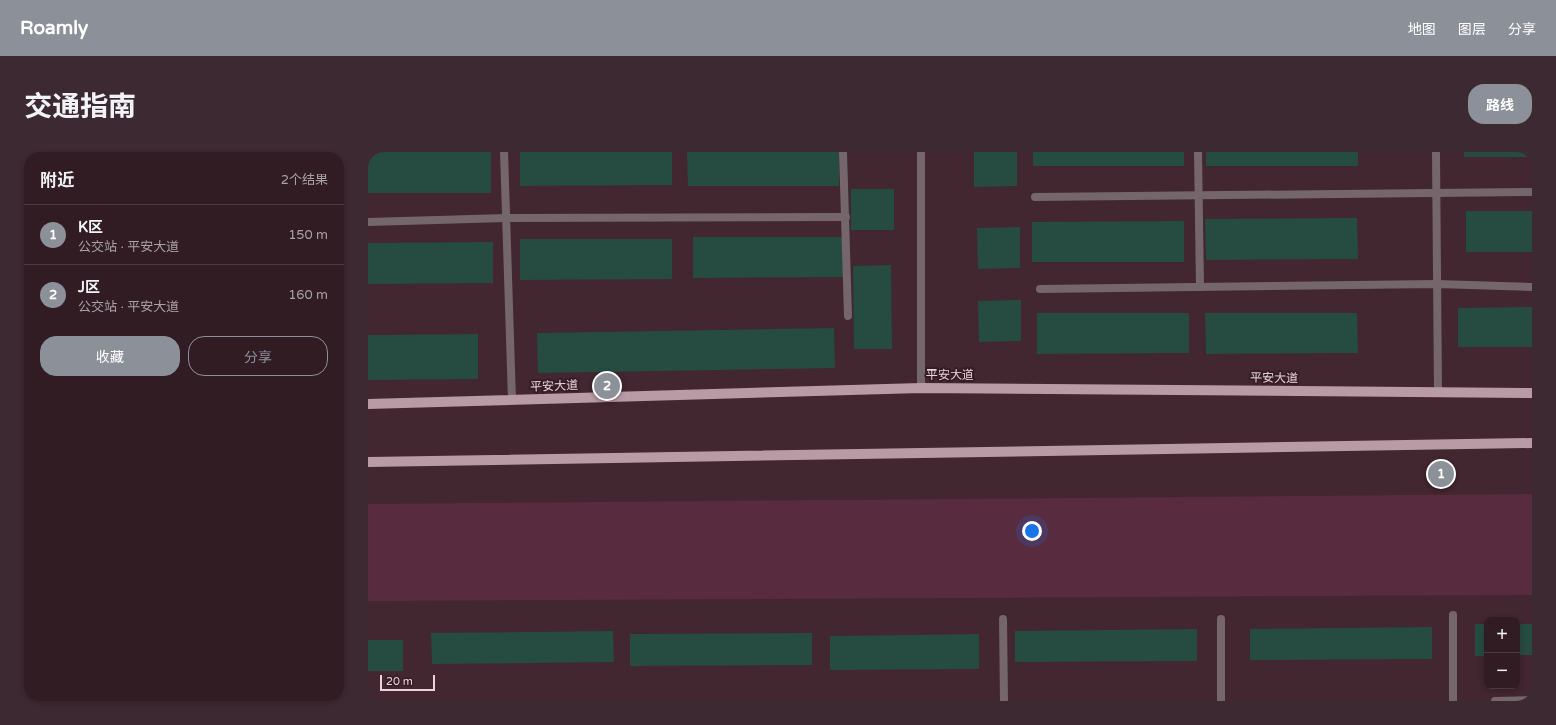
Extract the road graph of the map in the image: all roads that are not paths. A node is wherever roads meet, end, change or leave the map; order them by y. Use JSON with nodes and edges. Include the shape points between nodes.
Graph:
{"nodes":[{"id":1,"x":504,"y":152,"type":"edge"},
{"id":2,"x":843,"y":152,"type":"edge"},
{"id":3,"x":921,"y":152,"type":"edge"},
{"id":4,"x":1198,"y":152,"type":"edge"},
{"id":5,"x":1436,"y":152,"type":"edge"},
{"id":6,"x":1436,"y":192,"type":"junction"},
{"id":7,"x":1532,"y":192,"type":"edge"},
{"id":8,"x":1198,"y":195,"type":"junction"},
{"id":9,"x":1035,"y":196,"type":"dead end"},
{"id":10,"x":846,"y":217,"type":"junction"},
{"id":11,"x":506,"y":218,"type":"junction"},
{"id":12,"x":368,"y":222,"type":"edge"},
{"id":13,"x":1437,"y":284,"type":"junction"},
{"id":14,"x":1200,"y":287,"type":"junction"},
{"id":15,"x":1532,"y":287,"type":"edge"},
{"id":16,"x":1040,"y":289,"type":"dead end"},
{"id":17,"x":848,"y":316,"type":"dead end"},
{"id":18,"x":921,"y":388,"type":"junction"},
{"id":19,"x":1438,"y":392,"type":"junction"},
{"id":20,"x":1532,"y":393,"type":"edge"},
{"id":21,"x":512,"y":400,"type":"junction"},
{"id":22,"x":368,"y":404,"type":"edge"},
{"id":23,"x":1532,"y":443,"type":"edge"},
{"id":24,"x":368,"y":462,"type":"edge"},
{"id":25,"x":1453,"y":615,"type":"dead end"},
{"id":26,"x":1003,"y":619,"type":"dead end"},
{"id":27,"x":1220,"y":619,"type":"dead end"},
{"id":28,"x":1532,"y":700,"type":"edge"},
{"id":29,"x":1004,"y":701,"type":"edge"},
{"id":30,"x":1221,"y":701,"type":"edge"},
{"id":31,"x":1453,"y":701,"type":"edge"},
{"id":32,"x":1495,"y":701,"type":"edge"}],
"edges":[{"from":1,"to":11,"type":"street"},
{"from":2,"to":10,"type":"street"},
{"from":3,"to":18,"type":"street"},
{"from":4,"to":8,"type":"street"},
{"from":5,"to":6,"type":"street"},
{"from":6,"to":7,"type":"street"},
{"from":6,"to":8,"type":"street"},
{"from":6,"to":13,"type":"street"},
{"from":8,"to":9,"type":"street"},
{"from":8,"to":14,"type":"street"},
{"from":10,"to":11,"type":"street"},
{"from":10,"to":17,"type":"street"},
{"from":11,"to":12,"type":"street"},
{"from":11,"to":21,"type":"street"},
{"from":13,"to":14,"type":"street"},
{"from":13,"to":15,"type":"street"},
{"from":13,"to":19,"type":"street"},
{"from":14,"to":16,"type":"street"},
{"from":18,"to":19,"type":"main road","name":"平安大道"},
{"from":18,"to":21,"type":"main road","name":"平安大道"},
{"from":19,"to":20,"type":"main road","name":"平安大道"},
{"from":21,"to":22,"type":"main road","name":"平安大道"},
{"from":23,"to":24,"type":"main road"},
{"from":25,"to":31,"type":"street"},
{"from":26,"to":29,"type":"street"},
{"from":27,"to":30,"type":"street"},
{"from":28,"to":32,"type":"street"}]}
